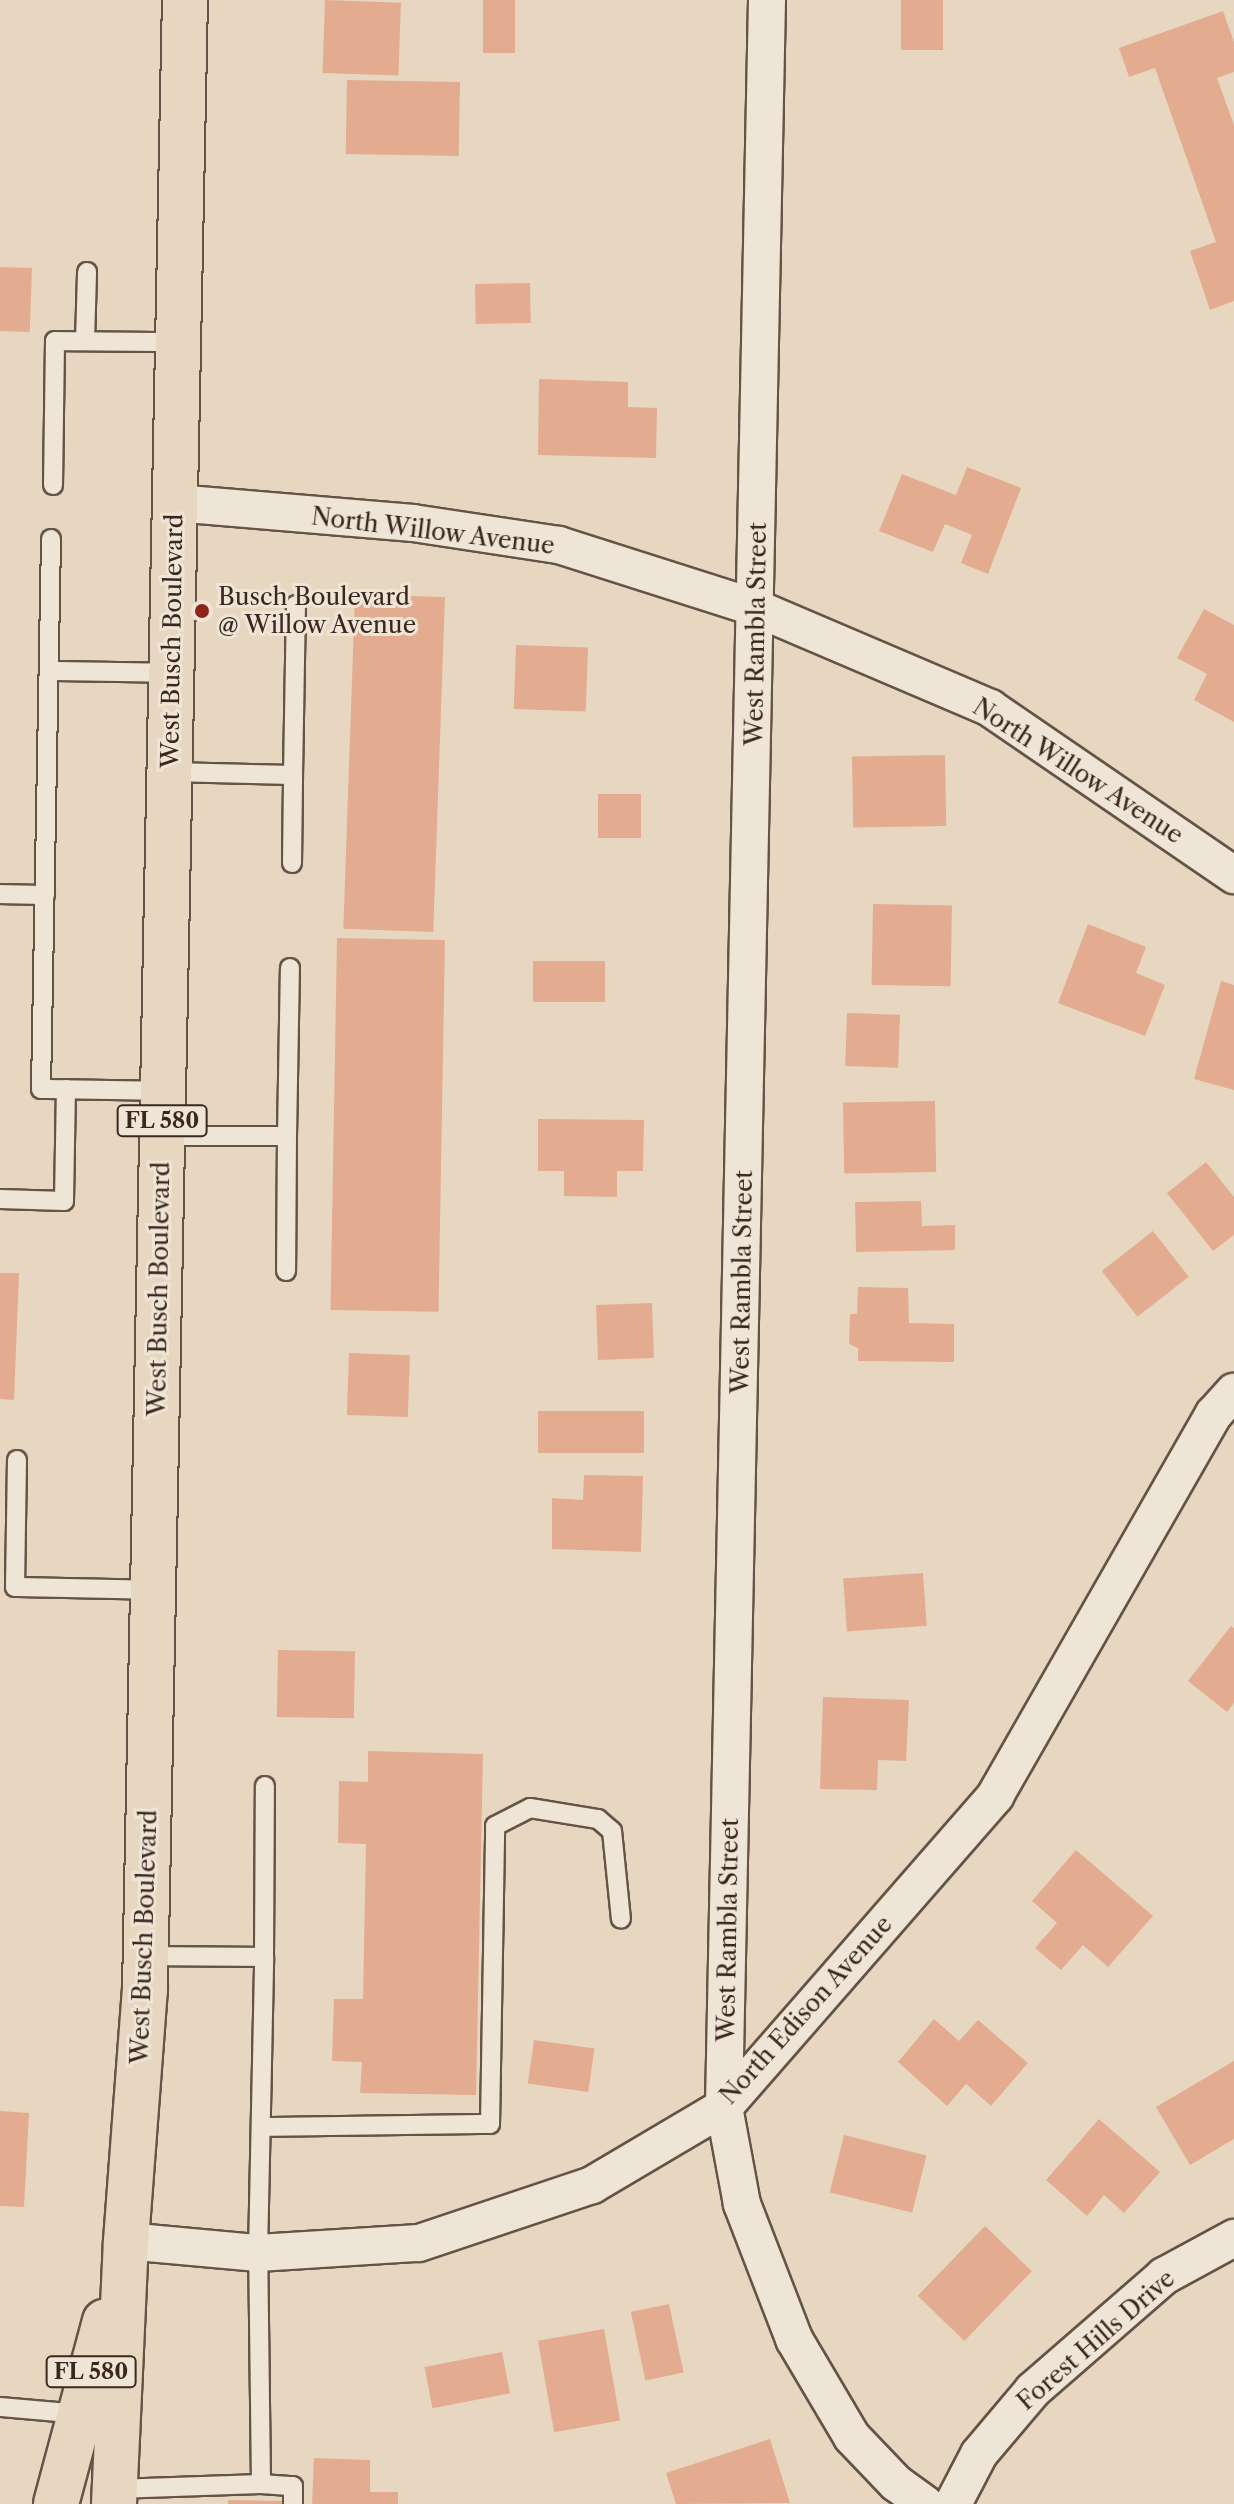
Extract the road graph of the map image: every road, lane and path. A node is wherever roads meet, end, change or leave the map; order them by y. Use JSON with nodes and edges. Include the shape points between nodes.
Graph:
{"nodes":[{"id":1,"x":185,"y":0,"type":"edge"},
{"id":2,"x":767,"y":0,"type":"edge"},
{"id":3,"x":87,"y":272,"type":"dead end"},
{"id":4,"x":85,"y":341,"type":"junction"},
{"id":5,"x":178,"y":342,"type":"junction"},
{"id":6,"x":53,"y":485,"type":"dead end"},
{"id":7,"x":175,"y":503,"type":"junction"},
{"id":8,"x":51,"y":539,"type":"dead end"},
{"id":9,"x":296,"y":605,"type":"dead end"},
{"id":10,"x":756,"y":608,"type":"junction"},
{"id":11,"x":49,"y":671,"type":"junction"},
{"id":12,"x":172,"y":673,"type":"junction"},
{"id":13,"x":169,"y":772,"type":"junction"},
{"id":14,"x":293,"y":775,"type":"junction"},
{"id":15,"x":292,"y":863,"type":"dead end"},
{"id":16,"x":1234,"y":875,"type":"edge"},
{"id":17,"x":0,"y":894,"type":"edge"},
{"id":18,"x":45,"y":895,"type":"junction"},
{"id":19,"x":290,"y":968,"type":"dead end"},
{"id":20,"x":66,"y":1089,"type":"junction"},
{"id":21,"x":163,"y":1091,"type":"junction"},
{"id":22,"x":162,"y":1136,"type":"junction"},
{"id":23,"x":287,"y":1136,"type":"junction"},
{"id":24,"x":0,"y":1199,"type":"edge"},
{"id":25,"x":286,"y":1271,"type":"dead end"},
{"id":26,"x":1234,"y":1392,"type":"edge"},
{"id":27,"x":17,"y":1460,"type":"dead end"},
{"id":28,"x":153,"y":1590,"type":"junction"},
{"id":29,"x":265,"y":1786,"type":"dead end"},
{"id":30,"x":621,"y":1919,"type":"dead end"},
{"id":31,"x":146,"y":1956,"type":"junction"},
{"id":32,"x":264,"y":1957,"type":"junction"},
{"id":33,"x":724,"y":2107,"type":"junction"},
{"id":34,"x":263,"y":2127,"type":"junction"},
{"id":35,"x":1234,"y":2238,"type":"edge"},
{"id":36,"x":126,"y":2241,"type":"junction"},
{"id":37,"x":258,"y":2253,"type":"junction"},
{"id":38,"x":0,"y":2407,"type":"edge"},
{"id":39,"x":80,"y":2414,"type":"junction"},
{"id":40,"x":261,"y":2484,"type":"junction"},
{"id":41,"x":209,"y":2495,"type":"edge"},
{"id":42,"x":114,"y":2496,"type":"edge"},
{"id":43,"x":56,"y":2504,"type":"edge"},
{"id":44,"x":293,"y":2504,"type":"edge"},
{"id":45,"x":925,"y":2504,"type":"edge"},
{"id":46,"x":953,"y":2504,"type":"edge"}],
"edges":[{"from":1,"to":5,"type":"main road","name":"West Busch Boulevard","number":"FL 580"},
{"from":2,"to":10,"type":"street","name":"West Rambla Street"},
{"from":3,"to":4,"type":"lane"},
{"from":4,"to":5,"type":"lane"},
{"from":4,"to":6,"type":"lane","via":[[55,341]]},
{"from":5,"to":7,"type":"main road","name":"West Busch Boulevard","number":"FL 580"},
{"from":7,"to":10,"type":"street","name":"North Willow Avenue","via":[[413,523],[559,545]]},
{"from":7,"to":12,"type":"main road","name":"West Busch Boulevard","number":"FL 580"},
{"from":8,"to":11,"type":"lane"},
{"from":9,"to":14,"type":"lane"},
{"from":10,"to":16,"type":"street","name":"North Willow Avenue","via":[[990,708]]},
{"from":10,"to":33,"type":"street","name":"West Rambla Street"},
{"from":11,"to":12,"type":"lane"},
{"from":11,"to":18,"type":"lane"},
{"from":12,"to":13,"type":"main road","name":"West Busch Boulevard","number":"FL 580"},
{"from":13,"to":14,"type":"lane"},
{"from":13,"to":21,"type":"main road","name":"West Busch Boulevard","number":"FL 580"},
{"from":14,"to":15,"type":"lane"},
{"from":17,"to":18,"type":"lane"},
{"from":18,"to":20,"type":"lane","via":[[41,1089]]},
{"from":19,"to":23,"type":"lane"},
{"from":20,"to":21,"type":"lane"},
{"from":20,"to":24,"type":"lane","via":[[64,1201]]},
{"from":21,"to":22,"type":"main road","name":"West Busch Boulevard","number":"FL 580"},
{"from":22,"to":23,"type":"lane"},
{"from":22,"to":28,"type":"main road","name":"West Busch Boulevard","number":"FL 580"},
{"from":23,"to":25,"type":"lane"},
{"from":26,"to":33,"type":"street","name":"North Edison Avenue","via":[[1214,1414],[995,1796]]},
{"from":27,"to":28,"type":"lane","via":[[15,1587]]},
{"from":28,"to":31,"type":"main road","name":"West Busch Boulevard","number":"FL 580"},
{"from":29,"to":32,"type":"lane"},
{"from":30,"to":34,"type":"lane","via":[[612,1831],[598,1819],[530,1808],[495,1826],[490,2124]]},
{"from":31,"to":32,"type":"lane"},
{"from":31,"to":36,"type":"main road","name":"West Busch Boulevard","number":"FL 580"},
{"from":32,"to":34,"type":"lane"},
{"from":33,"to":37,"type":"street","name":"North Edison Avenue","via":[[592,2185],[419,2243]]},
{"from":33,"to":45,"type":"street","name":"West Rambla Street","via":[[742,2204],[794,2339],[852,2437],[896,2483]]},
{"from":34,"to":37,"type":"lane"},
{"from":35,"to":46,"type":"street","name":"Forest Hills Drive","via":[[1164,2276],[1033,2390],[979,2454]]},
{"from":36,"to":37,"type":"street","name":"North Edison Avenue"},
{"from":36,"to":39,"type":"main road","name":"West Busch Boulevard","number":"FL 580"},
{"from":36,"to":42,"type":"main road","name":"West Busch Boulevard","number":"FL 580"},
{"from":37,"to":40,"type":"lane"},
{"from":38,"to":39,"type":"lane"},
{"from":39,"to":43,"type":"main road","name":"West Busch Boulevard","number":"FL 580"},
{"from":40,"to":41,"type":"lane"},
{"from":40,"to":44,"type":"lane","via":[[293,2486]]},
{"from":41,"to":42,"type":"lane"}]}
